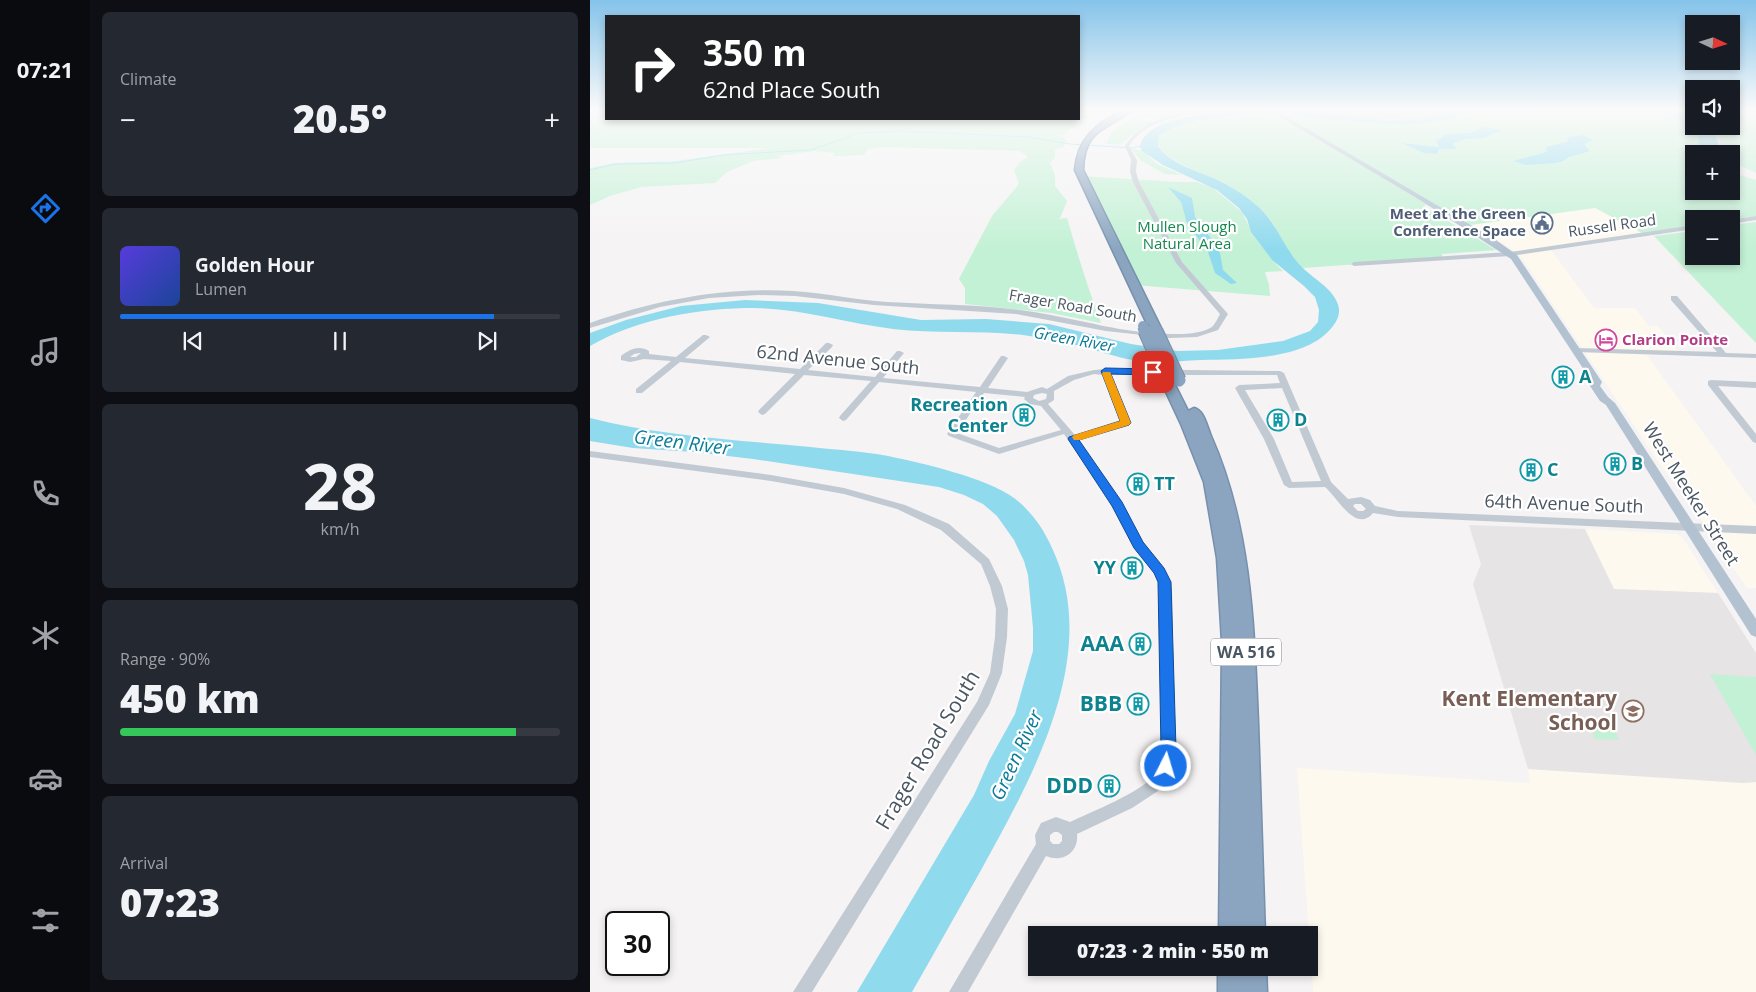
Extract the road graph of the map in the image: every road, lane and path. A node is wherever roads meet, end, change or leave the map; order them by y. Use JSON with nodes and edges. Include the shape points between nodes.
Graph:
{"nodes":[{"id":1,"x":1077,"y":157,"type":"edge"},
{"id":2,"x":1133,"y":157,"type":"edge"},
{"id":3,"x":1351,"y":157,"type":"edge"},
{"id":4,"x":1756,"y":218,"type":"edge"},
{"id":5,"x":1740,"y":221,"type":"edge"},
{"id":6,"x":1685,"y":228,"type":"edge"},
{"id":7,"x":1510,"y":254,"type":"junction"},
{"id":8,"x":1354,"y":264,"type":"dead end"},
{"id":9,"x":1674,"y":298,"type":"dead end"},
{"id":10,"x":590,"y":326,"type":"edge"},
{"id":11,"x":706,"y":337,"type":"dead end"},
{"id":12,"x":829,"y":345,"type":"dead end"},
{"id":13,"x":1576,"y":350,"type":"junction"},
{"id":14,"x":900,"y":352,"type":"dead end"},
{"id":15,"x":1724,"y":355,"type":"junction"},
{"id":16,"x":643,"y":356,"type":"dead end"},
{"id":17,"x":1756,"y":356,"type":"edge"},
{"id":18,"x":1004,"y":358,"type":"dead end"},
{"id":19,"x":678,"y":359,"type":"junction"},
{"id":20,"x":1105,"y":371,"type":"junction"},
{"id":21,"x":803,"y":372,"type":"junction"},
{"id":22,"x":876,"y":380,"type":"junction"},
{"id":23,"x":1172,"y":380,"type":"junction"},
{"id":24,"x":1285,"y":385,"type":"junction"},
{"id":25,"x":1756,"y":385,"type":"edge"},
{"id":26,"x":639,"y":391,"type":"dead end"},
{"id":27,"x":981,"y":391,"type":"junction"},
{"id":28,"x":1049,"y":391,"type":"junction"},
{"id":29,"x":1029,"y":395,"type":"junction"},
{"id":30,"x":1043,"y":403,"type":"junction"},
{"id":31,"x":762,"y":412,"type":"dead end"},
{"id":32,"x":843,"y":418,"type":"dead end"},
{"id":33,"x":1070,"y":435,"type":"junction"},
{"id":34,"x":1756,"y":440,"type":"edge"},
{"id":35,"x":590,"y":454,"type":"edge"},
{"id":36,"x":1327,"y":484,"type":"junction"},
{"id":37,"x":1689,"y":526,"type":"junction"},
{"id":38,"x":1756,"y":530,"type":"edge"},
{"id":39,"x":1756,"y":631,"type":"edge"},
{"id":40,"x":1231,"y":926,"type":"edge"},
{"id":41,"x":1253,"y":926,"type":"edge"},
{"id":42,"x":1231,"y":976,"type":"edge"},
{"id":43,"x":1254,"y":976,"type":"edge"},
{"id":44,"x":959,"y":990,"type":"edge"},
{"id":45,"x":802,"y":992,"type":"edge"},
{"id":46,"x":1231,"y":992,"type":"edge"},
{"id":47,"x":1254,"y":992,"type":"edge"}],
"edges":[{"from":1,"to":23,"type":"highway","number":"WA 516","bridge":true,"via":[[1081,176]]},
{"from":2,"to":10,"type":"street","name":"Frager Road South","via":[[1136,182],[1179,263],[1224,314],[1224,321],[1217,329],[1185,336],[1142,335],[1034,314],[870,303],[782,293],[683,300],[620,315]]},
{"from":3,"to":7,"type":"main road","name":"West Meeker Street"},
{"from":4,"to":5,"type":"street"},
{"from":6,"to":7,"type":"street","name":"Russell Road"},
{"from":7,"to":8,"type":"street","name":"Russell Road"},
{"from":7,"to":13,"type":"main road","name":"West Meeker Street"},
{"from":9,"to":15,"type":"street"},
{"from":11,"to":19,"type":"street"},
{"from":12,"to":21,"type":"street"},
{"from":13,"to":15,"type":"street"},
{"from":13,"to":37,"type":"main road","name":"West Meeker Street","via":[[1597,382],[1595,386],[1610,402]]},
{"from":14,"to":22,"type":"street"},
{"from":15,"to":17,"type":"street"},
{"from":16,"to":19,"type":"street","name":"62nd Avenue South"},
{"from":18,"to":27,"type":"street"},
{"from":19,"to":21,"type":"street","name":"62nd Avenue South"},
{"from":19,"to":26,"type":"street"},
{"from":20,"to":24,"type":"street","via":[[1280,373]]},
{"from":20,"to":28,"type":"street","via":[[1081,374]]},
{"from":20,"to":33,"type":"street","via":[[1126,423]]},
{"from":21,"to":22,"type":"street","name":"62nd Avenue South"},
{"from":21,"to":31,"type":"street"},
{"from":22,"to":27,"type":"street","name":"62nd Avenue South"},
{"from":22,"to":32,"type":"street"},
{"from":23,"to":40,"type":"highway","number":"WA 516","via":[[1211,482],[1225,558],[1231,642]]},
{"from":23,"to":41,"type":"highway","number":"WA 516","via":[[1199,422],[1222,481],[1240,557],[1246,642]]},
{"from":24,"to":36,"type":"street"},
{"from":24,"to":36,"type":"street","via":[[1239,388],[1269,439],[1289,485]]},
{"from":25,"to":34,"type":"street","via":[[1711,383]]},
{"from":27,"to":29,"type":"street","name":"62nd Avenue South"},
{"from":27,"to":33,"type":"street","via":[[952,434],[999,451]]},
{"from":28,"to":29,"type":"street","via":[[1038,390]]},
{"from":28,"to":30,"type":"street","via":[[1052,398]]},
{"from":29,"to":30,"type":"street","via":[[1032,402]]},
{"from":30,"to":33,"type":"street"},
{"from":33,"to":44,"type":"street","via":[[1118,505],[1138,545],[1164,582],[1168,749],[1162,776],[1156,784],[1127,803],[1069,830],[1062,824],[1048,828],[1042,836],[1044,845]]},
{"from":35,"to":45,"type":"street","name":"Frager Road South","via":[[771,478],[844,491],[901,507],[945,527],[964,542],[985,562],[996,586],[1002,609],[1002,637],[996,673],[982,705]]},
{"from":36,"to":37,"type":"street","name":"64th Avenue South","via":[[1352,503],[1350,510],[1358,515],[1366,515],[1371,509],[1398,514]]},
{"from":37,"to":38,"type":"street","name":"64th Avenue South"},
{"from":37,"to":39,"type":"main road","name":"West Meeker Street"},
{"from":42,"to":46,"type":"highway"},
{"from":43,"to":47,"type":"highway"}]}
